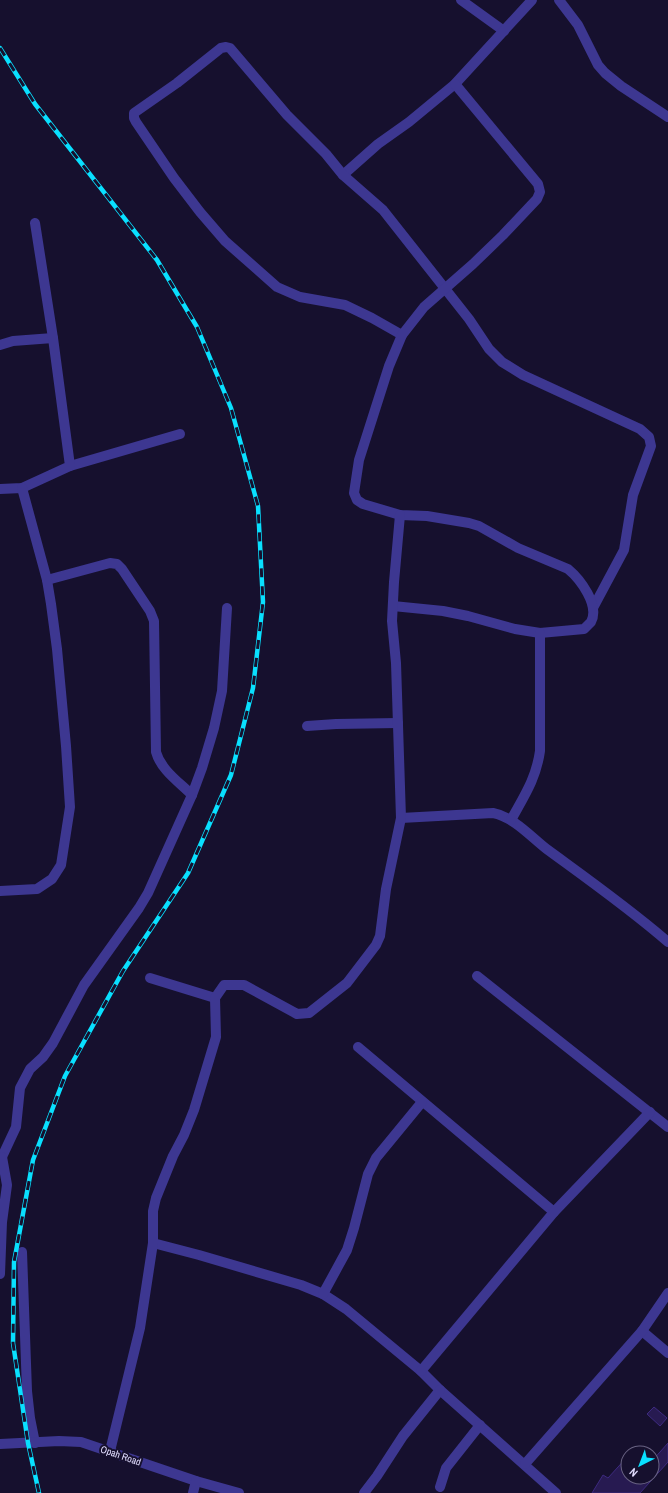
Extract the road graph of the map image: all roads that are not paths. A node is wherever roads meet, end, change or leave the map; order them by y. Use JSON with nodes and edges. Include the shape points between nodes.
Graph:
{"nodes":[{"id":1,"x":461,"y":0,"type":"edge"},
{"id":2,"x":532,"y":0,"type":"edge"},
{"id":3,"x":559,"y":0,"type":"edge"},
{"id":4,"x":504,"y":31,"type":"junction"},
{"id":5,"x":456,"y":84,"type":"junction"},
{"id":6,"x":668,"y":117,"type":"edge"},
{"id":7,"x":343,"y":175,"type":"junction"},
{"id":8,"x":35,"y":223,"type":"dead end"},
{"id":9,"x":444,"y":288,"type":"junction"},
{"id":10,"x":402,"y":335,"type":"junction"},
{"id":11,"x":53,"y":338,"type":"junction"},
{"id":12,"x":0,"y":345,"type":"edge"},
{"id":13,"x":180,"y":434,"type":"dead end"},
{"id":14,"x":70,"y":466,"type":"junction"},
{"id":15,"x":22,"y":488,"type":"junction"},
{"id":16,"x":0,"y":489,"type":"edge"},
{"id":17,"x":400,"y":515,"type":"junction"},
{"id":18,"x":47,"y":580,"type":"junction"},
{"id":19,"x":393,"y":606,"type":"junction"},
{"id":20,"x":227,"y":608,"type":"dead end"},
{"id":21,"x":593,"y":608,"type":"junction"},
{"id":22,"x":540,"y":633,"type":"junction"},
{"id":23,"x":398,"y":723,"type":"junction"},
{"id":24,"x":307,"y":726,"type":"dead end"},
{"id":25,"x":192,"y":795,"type":"junction"},
{"id":26,"x":401,"y":818,"type":"junction"},
{"id":27,"x":511,"y":820,"type":"junction"},
{"id":28,"x":0,"y":891,"type":"edge"},
{"id":29,"x":668,"y":942,"type":"edge"},
{"id":30,"x":477,"y":976,"type":"dead end"},
{"id":31,"x":150,"y":978,"type":"dead end"},
{"id":32,"x":215,"y":998,"type":"junction"},
{"id":33,"x":358,"y":1047,"type":"dead end"},
{"id":34,"x":422,"y":1102,"type":"junction"},
{"id":35,"x":650,"y":1112,"type":"junction"},
{"id":36,"x":668,"y":1126,"type":"edge"},
{"id":37,"x":1,"y":1158,"type":"edge"},
{"id":38,"x":554,"y":1212,"type":"junction"},
{"id":39,"x":153,"y":1243,"type":"junction"},
{"id":40,"x":22,"y":1252,"type":"dead end"},
{"id":41,"x":0,"y":1274,"type":"edge"},
{"id":42,"x":324,"y":1294,"type":"junction"},
{"id":43,"x":668,"y":1294,"type":"edge"},
{"id":44,"x":642,"y":1331,"type":"junction"},
{"id":45,"x":668,"y":1353,"type":"edge"},
{"id":46,"x":421,"y":1371,"type":"junction"},
{"id":47,"x":440,"y":1390,"type":"junction"},
{"id":48,"x":480,"y":1425,"type":"junction"},
{"id":49,"x":35,"y":1443,"type":"junction"},
{"id":50,"x":0,"y":1444,"type":"edge"},
{"id":51,"x":110,"y":1451,"type":"junction"},
{"id":52,"x":525,"y":1464,"type":"junction"},
{"id":53,"x":196,"y":1480,"type":"junction"},
{"id":54,"x":440,"y":1487,"type":"dead end"},
{"id":55,"x":193,"y":1493,"type":"edge"},
{"id":56,"x":239,"y":1493,"type":"edge"},
{"id":57,"x":364,"y":1493,"type":"edge"},
{"id":58,"x":556,"y":1493,"type":"edge"}],
"edges":[{"from":1,"to":4,"type":"street"},
{"from":2,"to":4,"type":"street"},
{"from":3,"to":6,"type":"street","via":[[578,25],[605,73]]},
{"from":4,"to":5,"type":"street"},
{"from":5,"to":7,"type":"street","via":[[378,144]]},
{"from":5,"to":9,"type":"street","via":[[538,184],[540,192],[537,199],[503,235]]},
{"from":7,"to":9,"type":"street","via":[[383,210]]},
{"from":7,"to":10,"type":"street","via":[[230,48],[221,48],[134,113],[136,122],[200,212],[225,241],[277,288],[300,297],[346,305]]},
{"from":8,"to":11,"type":"street"},
{"from":9,"to":10,"type":"street","via":[[424,307]]},
{"from":9,"to":21,"type":"street","via":[[489,349],[502,362],[523,375],[640,429],[649,437],[651,446],[633,495],[624,550]]},
{"from":10,"to":17,"type":"street","via":[[389,366],[359,460],[354,492],[357,500],[363,504]]},
{"from":11,"to":12,"type":"street","via":[[12,341]]},
{"from":11,"to":14,"type":"street"},
{"from":13,"to":14,"type":"street"},
{"from":14,"to":15,"type":"street"},
{"from":15,"to":16,"type":"street"},
{"from":15,"to":18,"type":"street"},
{"from":17,"to":19,"type":"street"},
{"from":17,"to":21,"type":"street","via":[[427,516],[469,522],[479,526],[518,548],[568,569],[581,582]]},
{"from":18,"to":25,"type":"street","via":[[110,563],[117,564],[122,569],[154,621],[158,760]]},
{"from":18,"to":28,"type":"street","via":[[57,650],[70,807],[61,865],[52,879],[37,889]]},
{"from":19,"to":22,"type":"street","via":[[443,611]]},
{"from":19,"to":23,"type":"street"},
{"from":20,"to":25,"type":"street","via":[[222,691],[202,768]]},
{"from":21,"to":22,"type":"street","via":[[591,622],[584,629]]},
{"from":22,"to":27,"type":"street","via":[[538,766]]},
{"from":23,"to":24,"type":"street"},
{"from":23,"to":26,"type":"street"},
{"from":25,"to":37,"type":"street","via":[[148,893],[84,985],[53,1043],[30,1069],[20,1088],[16,1127]]},
{"from":26,"to":27,"type":"street","via":[[493,813]]},
{"from":26,"to":32,"type":"street","via":[[386,889],[380,936],[347,983],[309,1013],[297,1014],[244,985],[224,985]]},
{"from":27,"to":29,"type":"street"},
{"from":30,"to":35,"type":"street"},
{"from":31,"to":32,"type":"street"},
{"from":32,"to":39,"type":"street","via":[[216,1037],[194,1110],[156,1198],[153,1211]]},
{"from":33,"to":34,"type":"street"},
{"from":34,"to":38,"type":"street"},
{"from":34,"to":42,"type":"street","via":[[376,1158],[368,1174],[346,1250]]},
{"from":35,"to":36,"type":"street"},
{"from":35,"to":38,"type":"street"},
{"from":37,"to":41,"type":"street","via":[[7,1185],[2,1222]]},
{"from":38,"to":46,"type":"street"},
{"from":39,"to":42,"type":"street","via":[[301,1285]]},
{"from":39,"to":51,"type":"street","via":[[140,1328]]},
{"from":40,"to":49,"type":"street","via":[[27,1391]]},
{"from":42,"to":46,"type":"street"},
{"from":43,"to":44,"type":"street"},
{"from":44,"to":45,"type":"street"},
{"from":44,"to":52,"type":"street"},
{"from":46,"to":47,"type":"street"},
{"from":47,"to":48,"type":"street"},
{"from":47,"to":57,"type":"street","via":[[403,1436]]},
{"from":48,"to":52,"type":"street"},
{"from":48,"to":54,"type":"street","via":[[446,1468]]},
{"from":49,"to":50,"type":"street","name":"Opah Road"},
{"from":49,"to":51,"type":"street","name":"Opah Road","via":[[81,1442]]},
{"from":51,"to":53,"type":"street","name":"Opah Road"},
{"from":52,"to":58,"type":"street"},
{"from":53,"to":55,"type":"street"},
{"from":53,"to":56,"type":"street","name":"Opah Road"}]}
